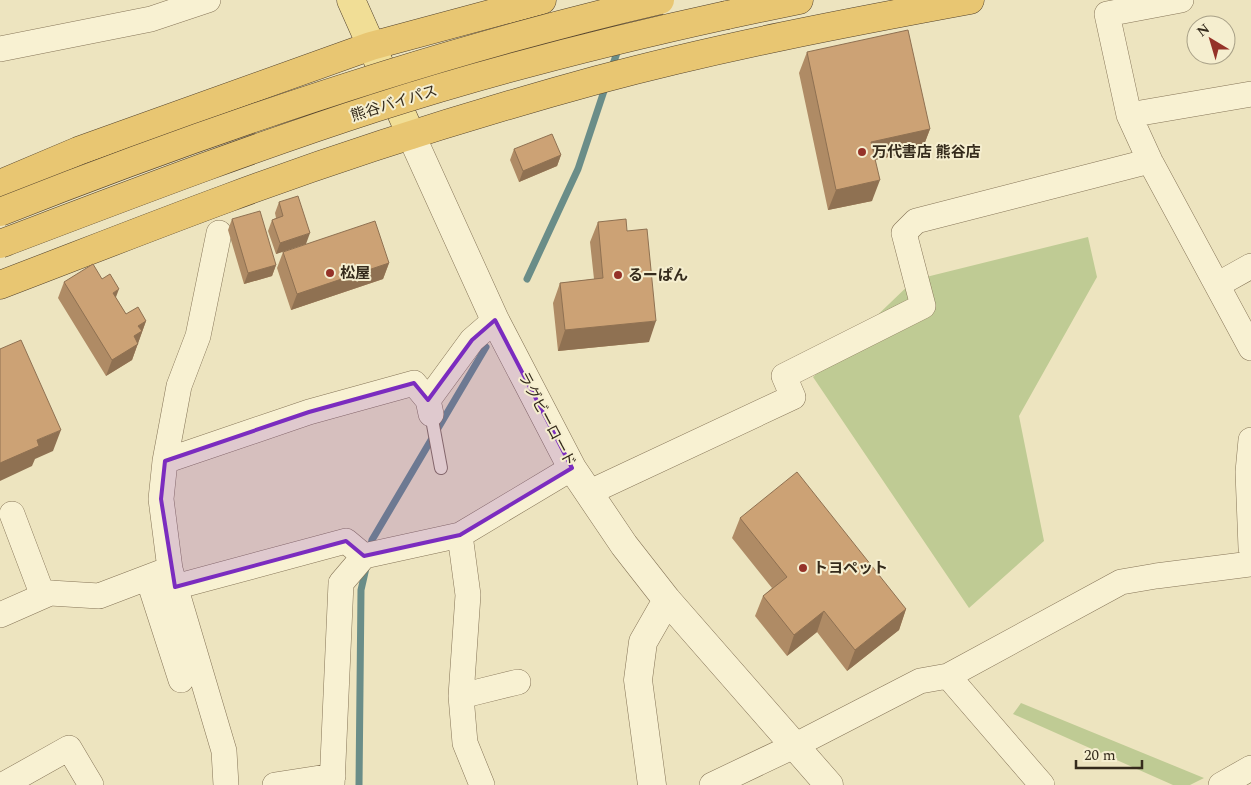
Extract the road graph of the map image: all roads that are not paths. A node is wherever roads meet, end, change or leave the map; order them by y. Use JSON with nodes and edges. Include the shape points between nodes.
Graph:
{"nodes":[{"id":1,"x":208,"y":0,"type":"edge"},
{"id":2,"x":351,"y":0,"type":"edge"},
{"id":3,"x":542,"y":0,"type":"edge"},
{"id":4,"x":660,"y":0,"type":"edge"},
{"id":5,"x":799,"y":0,"type":"edge"},
{"id":6,"x":970,"y":0,"type":"edge"},
{"id":7,"x":1181,"y":0,"type":"edge"},
{"id":8,"x":371,"y":46,"type":"junction"},
{"id":9,"x":0,"y":49,"type":"edge"},
{"id":10,"x":1251,"y":94,"type":"edge"},
{"id":11,"x":1129,"y":115,"type":"junction"},
{"id":12,"x":411,"y":135,"type":"junction"},
{"id":13,"x":1150,"y":161,"type":"junction"},
{"id":14,"x":0,"y":184,"type":"edge"},
{"id":15,"x":0,"y":212,"type":"edge"},
{"id":16,"x":220,"y":233,"type":"dead end"},
{"id":17,"x":0,"y":244,"type":"edge"},
{"id":18,"x":1251,"y":266,"type":"edge"},
{"id":19,"x":0,"y":284,"type":"edge"},
{"id":20,"x":1216,"y":285,"type":"junction"},
{"id":21,"x":496,"y":320,"type":"junction"},
{"id":22,"x":1251,"y":348,"type":"edge"},
{"id":23,"x":430,"y":407,"type":"junction"},
{"id":24,"x":1251,"y":440,"type":"edge"},
{"id":25,"x":165,"y":461,"type":"junction"},
{"id":26,"x":442,"y":468,"type":"dead end"},
{"id":27,"x":572,"y":468,"type":"junction"},
{"id":28,"x":588,"y":492,"type":"junction"},
{"id":29,"x":12,"y":514,"type":"dead end"},
{"id":30,"x":460,"y":535,"type":"junction"},
{"id":31,"x":1251,"y":548,"type":"edge"},
{"id":32,"x":372,"y":554,"type":"junction"},
{"id":33,"x":1251,"y":564,"type":"edge"},
{"id":34,"x":165,"y":578,"type":"junction"},
{"id":35,"x":43,"y":596,"type":"junction"},
{"id":36,"x":667,"y":600,"type":"junction"},
{"id":37,"x":0,"y":615,"type":"edge"},
{"id":38,"x":948,"y":676,"type":"junction"},
{"id":39,"x":181,"y":680,"type":"dead end"},
{"id":40,"x":518,"y":682,"type":"dead end"},
{"id":41,"x":461,"y":696,"type":"junction"},
{"id":42,"x":794,"y":746,"type":"junction"},
{"id":43,"x":1251,"y":768,"type":"edge"},
{"id":44,"x":332,"y":780,"type":"edge"},
{"id":45,"x":3,"y":785,"type":"edge"},
{"id":46,"x":91,"y":785,"type":"edge"},
{"id":47,"x":226,"y":785,"type":"edge"},
{"id":48,"x":275,"y":785,"type":"edge"},
{"id":49,"x":482,"y":785,"type":"edge"},
{"id":50,"x":652,"y":785,"type":"edge"},
{"id":51,"x":712,"y":785,"type":"edge"},
{"id":52,"x":829,"y":785,"type":"edge"},
{"id":53,"x":1042,"y":785,"type":"edge"},
{"id":54,"x":1221,"y":785,"type":"edge"}],
"edges":[{"from":1,"to":9,"type":"street","via":[[151,19]]},
{"from":2,"to":8,"type":"main road","name":"ラグビーロード"},
{"from":3,"to":8,"type":"highway"},
{"from":4,"to":15,"type":"highway","name":"熊谷バイパス","bridge":true,"via":[[464,51],[310,99]]},
{"from":5,"to":17,"type":"highway","name":"熊谷バイパス","bridge":true,"via":[[571,52],[376,108],[186,174]]},
{"from":6,"to":12,"type":"highway","via":[[829,26],[597,80]]},
{"from":7,"to":11,"type":"street","via":[[1107,14]]},
{"from":8,"to":12,"type":"main road","name":"ラグビーロード"},
{"from":8,"to":14,"type":"highway","via":[[78,151]]},
{"from":10,"to":11,"type":"street"},
{"from":11,"to":13,"type":"street"},
{"from":12,"to":19,"type":"highway","via":[[230,197]]},
{"from":12,"to":21,"type":"street","name":"ラグビーロード"},
{"from":13,"to":20,"type":"street"},
{"from":13,"to":28,"type":"street","via":[[916,221],[904,233],[923,306],[784,376],[793,397]]},
{"from":16,"to":25,"type":"street","via":[[198,336],[179,386]]},
{"from":18,"to":20,"type":"street"},
{"from":20,"to":22,"type":"street"},
{"from":21,"to":23,"type":"street","via":[[472,340]]},
{"from":21,"to":27,"type":"street","name":"ラグビーロード"},
{"from":23,"to":25,"type":"street","via":[[414,383],[309,412]]},
{"from":23,"to":26,"type":"lane"},
{"from":24,"to":31,"type":"street","via":[[1248,472]]},
{"from":25,"to":34,"type":"street","via":[[161,499]]},
{"from":27,"to":28,"type":"street","name":"ラグビーロード"},
{"from":27,"to":30,"type":"street"},
{"from":28,"to":36,"type":"street","name":"ラグビーロード"},
{"from":29,"to":35,"type":"street"},
{"from":30,"to":32,"type":"street"},
{"from":30,"to":41,"type":"street","via":[[468,595]]},
{"from":32,"to":34,"type":"street","via":[[346,541]]},
{"from":32,"to":44,"type":"street","via":[[341,583]]},
{"from":33,"to":38,"type":"street","via":[[1122,582]]},
{"from":34,"to":35,"type":"street","via":[[100,596],[50,592]]},
{"from":34,"to":39,"type":"street"},
{"from":34,"to":47,"type":"street","via":[[224,751]]},
{"from":35,"to":37,"type":"street"},
{"from":36,"to":42,"type":"street","name":"ラグビーロード"},
{"from":36,"to":50,"type":"street","via":[[643,642],[638,680]]},
{"from":38,"to":42,"type":"street","via":[[920,681]]},
{"from":38,"to":53,"type":"street"},
{"from":40,"to":41,"type":"street"},
{"from":41,"to":49,"type":"street","via":[[465,743]]},
{"from":42,"to":51,"type":"street"},
{"from":42,"to":52,"type":"street","name":"ラグビーロード"},
{"from":43,"to":54,"type":"street"},
{"from":44,"to":48,"type":"street"},
{"from":45,"to":46,"type":"street","via":[[69,748]]}]}
